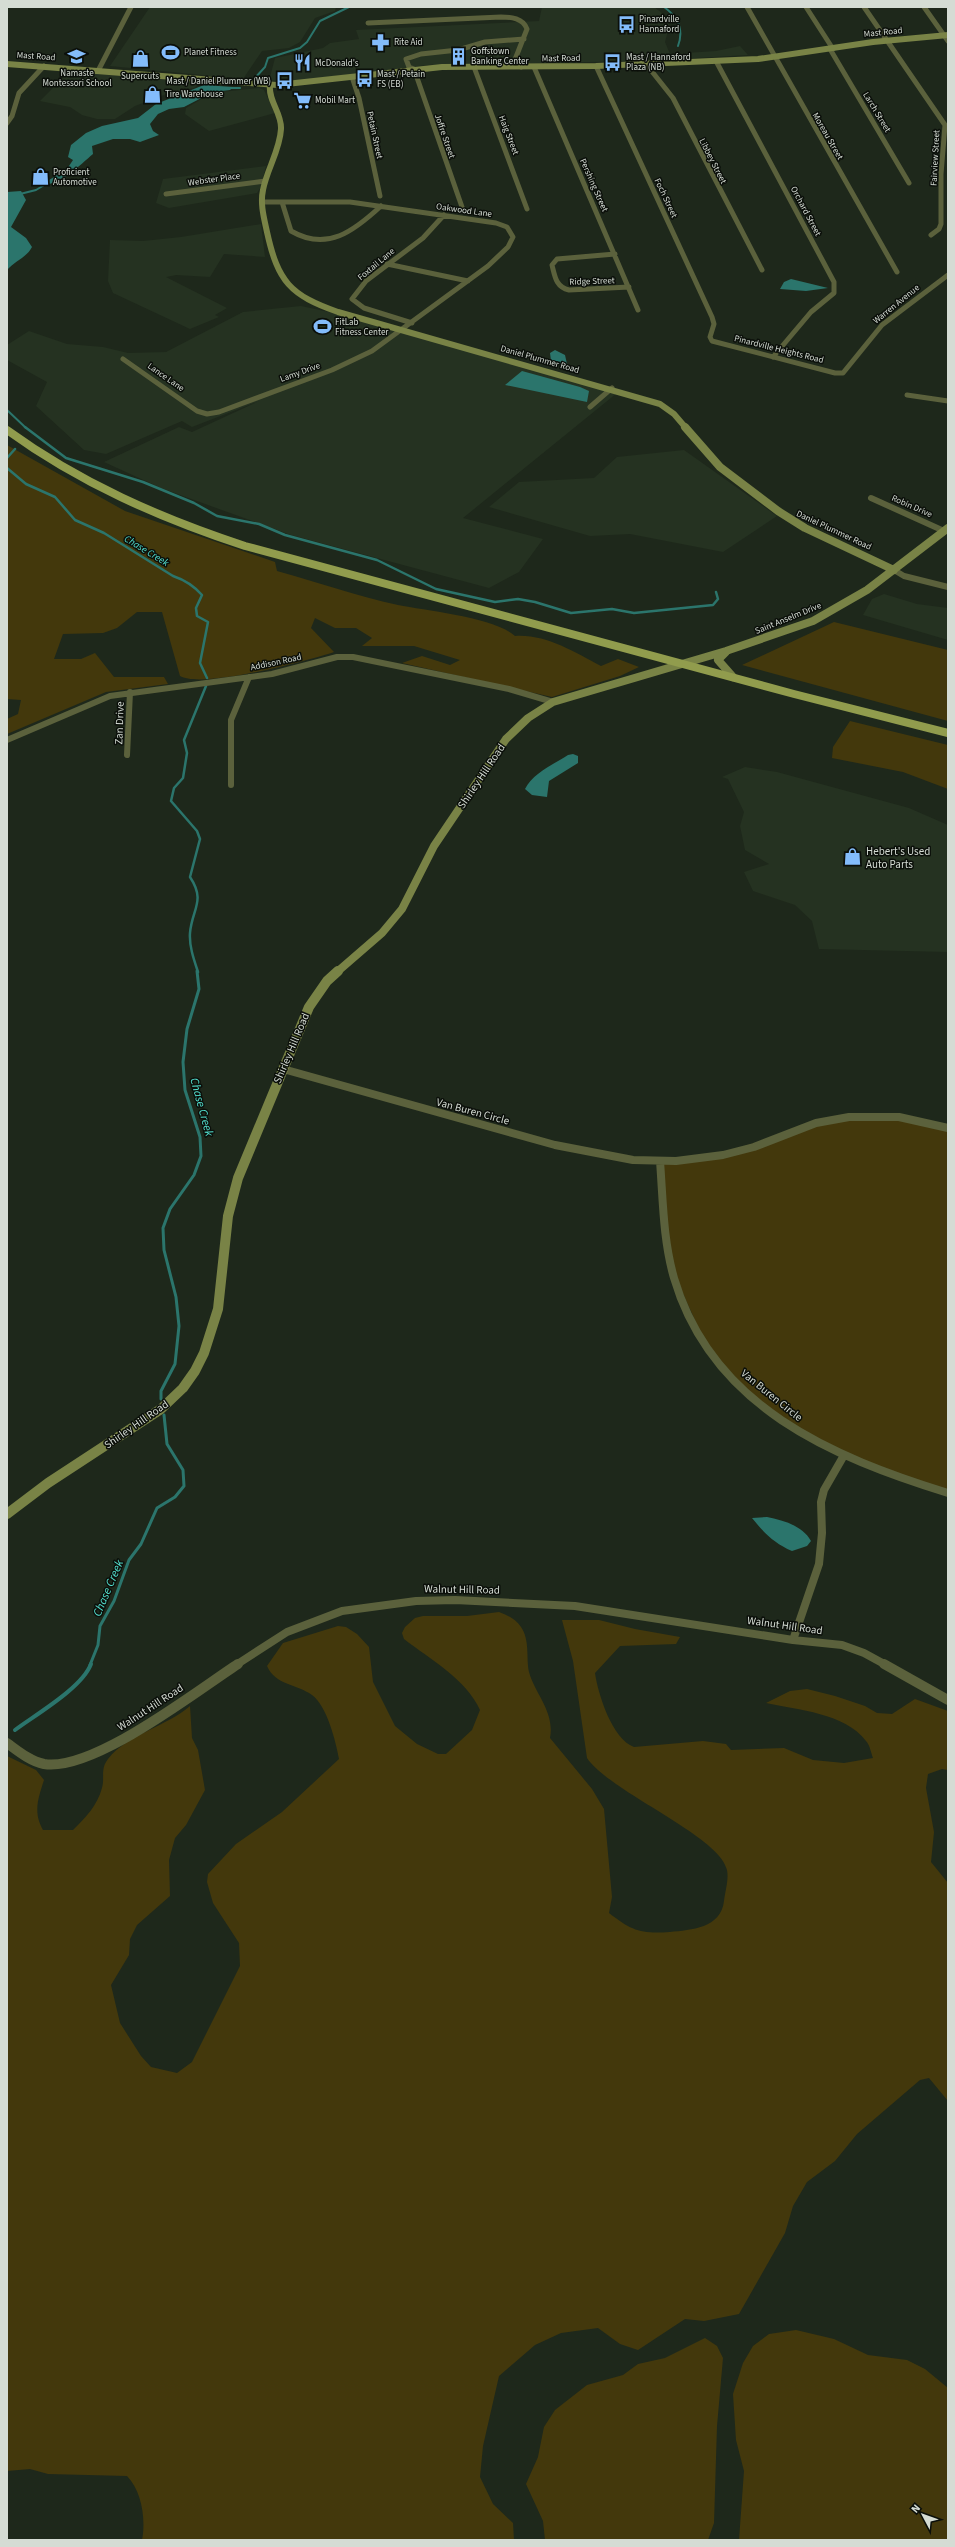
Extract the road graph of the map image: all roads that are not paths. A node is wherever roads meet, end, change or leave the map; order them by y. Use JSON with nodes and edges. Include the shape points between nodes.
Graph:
{"nodes":[{"id":1,"x":131,"y":7,"type":"edge"},
{"id":2,"x":746,"y":7,"type":"edge"},
{"id":3,"x":806,"y":7,"type":"edge"},
{"id":4,"x":864,"y":7,"type":"edge"},
{"id":5,"x":924,"y":7,"type":"edge"},
{"id":6,"x":368,"y":23,"type":"dead end"},
{"id":7,"x":946,"y":35,"type":"edge"},
{"id":8,"x":524,"y":38,"type":"junction"},
{"id":9,"x":887,"y":40,"type":"junction"},
{"id":10,"x":948,"y":41,"type":"edge"},
{"id":11,"x":831,"y":49,"type":"junction"},
{"id":12,"x":415,"y":56,"type":"junction"},
{"id":13,"x":776,"y":57,"type":"junction"},
{"id":14,"x":716,"y":61,"type":"junction"},
{"id":15,"x":7,"y":64,"type":"edge"},
{"id":16,"x":646,"y":64,"type":"junction"},
{"id":17,"x":44,"y":66,"type":"junction"},
{"id":18,"x":596,"y":66,"type":"junction"},
{"id":19,"x":474,"y":67,"type":"junction"},
{"id":20,"x":521,"y":67,"type":"junction"},
{"id":21,"x":534,"y":67,"type":"junction"},
{"id":22,"x":100,"y":69,"type":"junction"},
{"id":23,"x":414,"y":69,"type":"junction"},
{"id":24,"x":352,"y":77,"type":"junction"},
{"id":25,"x":270,"y":85,"type":"junction"},
{"id":26,"x":7,"y":123,"type":"edge"},
{"id":27,"x":265,"y":181,"type":"junction"},
{"id":28,"x":909,"y":183,"type":"dead end"},
{"id":29,"x":166,"y":194,"type":"dead end"},
{"id":30,"x":380,"y":196,"type":"dead end"},
{"id":31,"x":262,"y":202,"type":"junction"},
{"id":32,"x":282,"y":202,"type":"junction"},
{"id":33,"x":381,"y":206,"type":"junction"},
{"id":34,"x":462,"y":208,"type":"dead end"},
{"id":35,"x":527,"y":209,"type":"dead end"},
{"id":36,"x":444,"y":215,"type":"junction"},
{"id":37,"x":931,"y":235,"type":"dead end"},
{"id":38,"x":615,"y":254,"type":"junction"},
{"id":39,"x":387,"y":264,"type":"junction"},
{"id":40,"x":762,"y":270,"type":"dead end"},
{"id":41,"x":897,"y":272,"type":"dead end"},
{"id":42,"x":948,"y":275,"type":"edge"},
{"id":43,"x":468,"y":281,"type":"junction"},
{"id":44,"x":629,"y":287,"type":"junction"},
{"id":45,"x":638,"y":310,"type":"dead end"},
{"id":46,"x":412,"y":323,"type":"junction"},
{"id":47,"x":402,"y":330,"type":"junction"},
{"id":48,"x":710,"y":339,"type":"joint"},
{"id":49,"x":773,"y":357,"type":"junction"},
{"id":50,"x":123,"y":359,"type":"dead end"},
{"id":51,"x":845,"y":371,"type":"joint"},
{"id":52,"x":612,"y":388,"type":"junction"},
{"id":53,"x":907,"y":395,"type":"dead end"},
{"id":54,"x":948,"y":401,"type":"edge"},
{"id":55,"x":590,"y":407,"type":"dead end"},
{"id":56,"x":197,"y":411,"type":"joint"},
{"id":57,"x":7,"y":430,"type":"edge"},
{"id":58,"x":871,"y":498,"type":"dead end"},
{"id":59,"x":946,"y":529,"type":"edge"},
{"id":60,"x":894,"y":570,"type":"junction"},
{"id":61,"x":948,"y":587,"type":"edge"},
{"id":62,"x":726,"y":651,"type":"junction"},
{"id":63,"x":683,"y":664,"type":"junction"},
{"id":64,"x":248,"y":677,"type":"junction"},
{"id":65,"x":733,"y":677,"type":"junction"},
{"id":66,"x":130,"y":692,"type":"junction"},
{"id":67,"x":553,"y":702,"type":"junction"},
{"id":68,"x":948,"y":732,"type":"edge"},
{"id":69,"x":7,"y":740,"type":"edge"},
{"id":70,"x":127,"y":755,"type":"dead end"},
{"id":71,"x":231,"y":785,"type":"dead end"},
{"id":72,"x":283,"y":1069,"type":"junction"},
{"id":73,"x":948,"y":1128,"type":"edge"},
{"id":74,"x":660,"y":1161,"type":"junction"},
{"id":75,"x":843,"y":1457,"type":"junction"},
{"id":76,"x":948,"y":1493,"type":"edge"},
{"id":77,"x":8,"y":1510,"type":"edge"},
{"id":78,"x":793,"y":1640,"type":"junction"},
{"id":79,"x":948,"y":1700,"type":"edge"},
{"id":80,"x":7,"y":1743,"type":"edge"}],
"edges":[{"from":1,"to":22,"type":"street"},
{"from":2,"to":13,"type":"street","name":"Moreau Street"},
{"from":3,"to":11,"type":"street","name":"Larch Street"},
{"from":4,"to":9,"type":"street","name":"Fairview Street"},
{"from":5,"to":7,"type":"street"},
{"from":6,"to":8,"type":"street","via":[[506,17],[525,24],[527,29]]},
{"from":7,"to":9,"type":"street","name":"Mast Road"},
{"from":7,"to":10,"type":"street"},
{"from":8,"to":12,"type":"street","via":[[484,42],[458,50]]},
{"from":8,"to":20,"type":"street","via":[[514,62]]},
{"from":9,"to":11,"type":"street","name":"Mast Road"},
{"from":9,"to":37,"type":"street","name":"Fairview Street","via":[[945,125],[940,174],[941,224]]},
{"from":11,"to":13,"type":"street","name":"Mast Road"},
{"from":11,"to":28,"type":"street","name":"Larch Street"},
{"from":12,"to":23,"type":"street","via":[[417,67]]},
{"from":12,"to":23,"type":"street","via":[[406,59],[409,67]]},
{"from":13,"to":14,"type":"street","name":"Mast Road"},
{"from":13,"to":41,"type":"street","name":"Moreau Street","via":[[777,64]]},
{"from":14,"to":16,"type":"street","name":"Mast Road"},
{"from":14,"to":49,"type":"street","name":"Orchard Street","via":[[834,282],[834,293],[810,312]]},
{"from":15,"to":17,"type":"street","name":"Mast Road"},
{"from":16,"to":18,"type":"street","name":"Mast Road"},
{"from":16,"to":40,"type":"street","name":"Libbey Street","via":[[653,77],[673,98]]},
{"from":17,"to":22,"type":"street","name":"Mast Road"},
{"from":17,"to":26,"type":"street","via":[[19,93],[12,116]]},
{"from":18,"to":21,"type":"street","name":"Mast Road"},
{"from":18,"to":48,"type":"street","name":"Foch Street","via":[[713,320]]},
{"from":19,"to":20,"type":"street","name":"Mast Road"},
{"from":19,"to":23,"type":"street","name":"Mast Road"},
{"from":19,"to":35,"type":"street","name":"Haig Street"},
{"from":20,"to":21,"type":"street","name":"Mast Road"},
{"from":21,"to":38,"type":"street","name":"Pershing Street"},
{"from":22,"to":25,"type":"street","name":"Mast Road"},
{"from":23,"to":24,"type":"street","name":"Mast Road"},
{"from":23,"to":34,"type":"street","name":"Joffre Street"},
{"from":24,"to":25,"type":"street","name":"Mast Road"},
{"from":24,"to":30,"type":"street","name":"Petain Street"},
{"from":25,"to":27,"type":"street","name":"Daniel Plummer Road","via":[[269,91],[281,127]]},
{"from":27,"to":29,"type":"street","name":"Webster Place"},
{"from":27,"to":31,"type":"street","name":"Daniel Plummer Road"},
{"from":31,"to":32,"type":"street","name":"Oakwood Lane"},
{"from":31,"to":47,"type":"street","name":"Daniel Plummer Road","via":[[273,262],[280,277],[291,290],[325,308]]},
{"from":32,"to":33,"type":"street","name":"Oakwood Lane","via":[[336,201]]},
{"from":32,"to":33,"type":"street","via":[[291,231],[316,241],[342,236]]},
{"from":33,"to":36,"type":"street","name":"Oakwood Lane"},
{"from":36,"to":39,"type":"street","name":"Foxtail Lane","via":[[423,238]]},
{"from":36,"to":43,"type":"street","name":"Oakwood Lane","via":[[496,223],[507,227],[512,234],[508,247]]},
{"from":38,"to":44,"type":"street","name":"Pershing Street"},
{"from":38,"to":44,"type":"street","name":"Ridge Street","via":[[562,258],[554,261],[552,265],[557,284],[562,289]]},
{"from":39,"to":43,"type":"street"},
{"from":39,"to":46,"type":"street","name":"Foxtail Lane","via":[[366,281],[353,301],[364,308]]},
{"from":42,"to":51,"type":"street","name":"Warren Avenue","via":[[882,325]]},
{"from":43,"to":46,"type":"street","name":"Oakwood Lane"},
{"from":44,"to":45,"type":"street","name":"Pershing Street"},
{"from":46,"to":47,"type":"street","name":"Oakwood Lane"},
{"from":47,"to":52,"type":"street","name":"Daniel Plummer Road"},
{"from":47,"to":56,"type":"street","name":"Lamy Drive","via":[[362,357],[332,370],[213,414]]},
{"from":48,"to":49,"type":"street","name":"Pinardville Heights Road","via":[[720,344]]},
{"from":49,"to":51,"type":"street","name":"Pinardville Heights Road","via":[[835,373]]},
{"from":50,"to":56,"type":"street","name":"Lance Lane"},
{"from":52,"to":55,"type":"street"},
{"from":52,"to":60,"type":"street","name":"Daniel Plummer Road","via":[[652,401],[674,414],[728,475],[785,516]]},
{"from":53,"to":54,"type":"street"},
{"from":57,"to":63,"type":"main road","via":[[96,486],[210,534],[289,559]]},
{"from":58,"to":59,"type":"street","name":"Robin Drive"},
{"from":59,"to":60,"type":"street","name":"Saint Anselm Drive"},
{"from":60,"to":61,"type":"street","name":"Daniel Plummer Road","via":[[904,576]]},
{"from":60,"to":62,"type":"street","name":"Saint Anselm Drive","via":[[823,616]]},
{"from":62,"to":63,"type":"street","name":"Saint Anselm Drive"},
{"from":62,"to":65,"type":"street","via":[[718,660]]},
{"from":63,"to":65,"type":"main road"},
{"from":63,"to":67,"type":"street","name":"Shirley Hill Road"},
{"from":64,"to":66,"type":"street","name":"Addison Road"},
{"from":64,"to":67,"type":"street","name":"Addison Road","via":[[298,668],[337,657],[353,657],[495,686]]},
{"from":64,"to":71,"type":"street","via":[[232,720]]},
{"from":65,"to":68,"type":"main road"},
{"from":66,"to":69,"type":"street","name":"Addison Road","via":[[92,702]]},
{"from":66,"to":70,"type":"street","name":"Zan Drive"},
{"from":67,"to":72,"type":"street","name":"Shirley Hill Road","via":[[529,716],[512,731],[437,842],[395,918],[318,992],[302,1021]]},
{"from":72,"to":74,"type":"street","name":"Van Buren Circle","via":[[570,1149],[608,1157]]},
{"from":72,"to":77,"type":"street","name":"Shirley Hill Road","via":[[250,1146],[231,1201],[218,1309],[207,1346],[195,1371],[183,1388],[160,1409]]},
{"from":73,"to":74,"type":"street","name":"Van Buren Circle","via":[[899,1117],[850,1116],[815,1124],[743,1150],[702,1158]]},
{"from":74,"to":75,"type":"street","name":"Van Buren Circle","via":[[671,1267],[678,1292],[698,1334],[717,1361],[750,1395],[795,1429]]},
{"from":75,"to":76,"type":"street","name":"Van Buren Circle"},
{"from":75,"to":78,"type":"street","via":[[824,1490],[821,1502],[819,1564]]},
{"from":78,"to":79,"type":"street","name":"Walnut Hill Road","via":[[854,1648]]},
{"from":78,"to":80,"type":"street","name":"Walnut Hill Road","via":[[576,1606],[455,1600],[391,1604],[342,1611],[287,1632],[111,1747],[86,1758],[62,1764],[44,1764],[31,1760]]}]}
